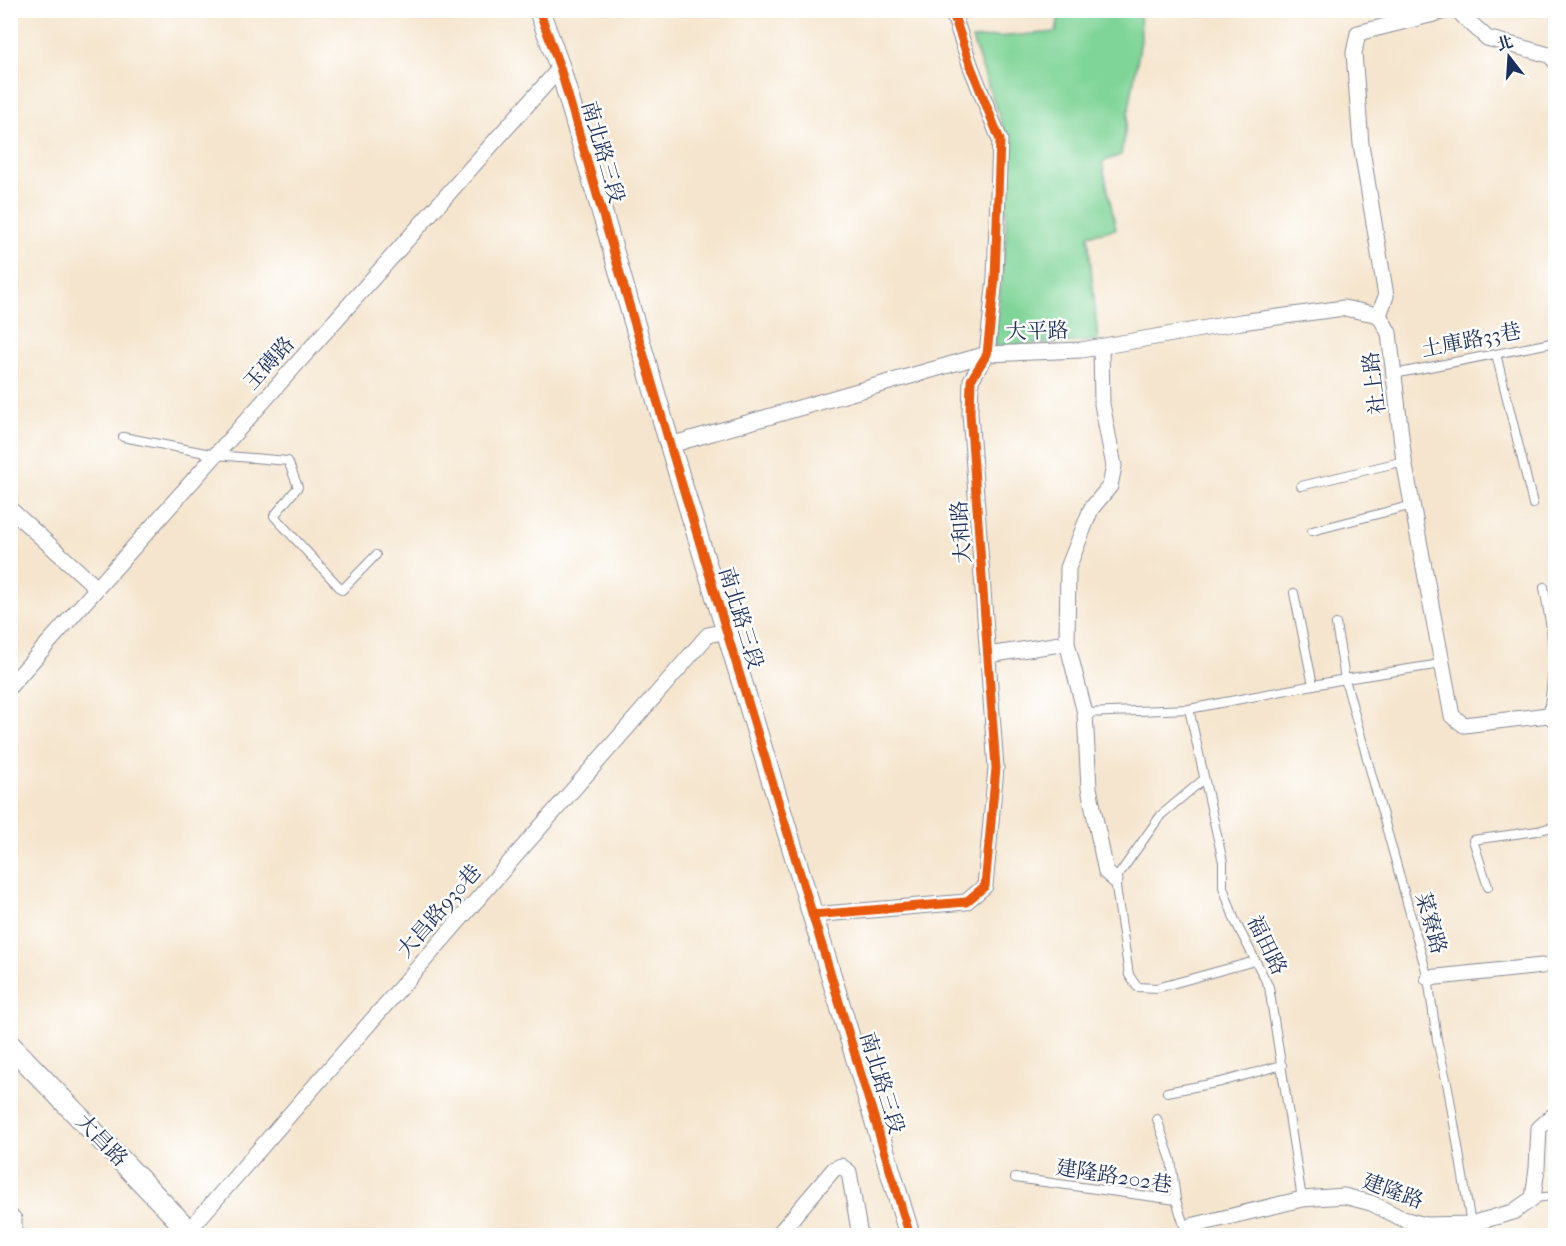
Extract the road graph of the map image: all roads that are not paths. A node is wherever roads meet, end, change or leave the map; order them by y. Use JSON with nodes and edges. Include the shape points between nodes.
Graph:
{"nodes":[{"id":1,"x":539,"y":10,"type":"edge"},
{"id":2,"x":952,"y":10,"type":"edge"},
{"id":3,"x":1450,"y":10,"type":"edge"},
{"id":4,"x":1461,"y":10,"type":"edge"},
{"id":5,"x":1556,"y":62,"type":"edge"},
{"id":6,"x":560,"y":68,"type":"junction"},
{"id":7,"x":1379,"y":315,"type":"junction"},
{"id":8,"x":1556,"y":342,"type":"edge"},
{"id":9,"x":1101,"y":347,"type":"junction"},
{"id":10,"x":987,"y":354,"type":"junction"},
{"id":11,"x":1496,"y":354,"type":"junction"},
{"id":12,"x":1394,"y":374,"type":"junction"},
{"id":13,"x":123,"y":437,"type":"dead end"},
{"id":14,"x":670,"y":445,"type":"junction"},
{"id":15,"x":216,"y":455,"type":"junction"},
{"id":16,"x":1404,"y":461,"type":"junction"},
{"id":17,"x":1301,"y":486,"type":"dead end"},
{"id":18,"x":1533,"y":504,"type":"dead end"},
{"id":19,"x":1413,"y":505,"type":"junction"},
{"id":20,"x":10,"y":509,"type":"edge"},
{"id":21,"x":1312,"y":531,"type":"dead end"},
{"id":22,"x":376,"y":555,"type":"dead end"},
{"id":23,"x":1544,"y":587,"type":"dead end"},
{"id":24,"x":97,"y":588,"type":"junction"},
{"id":25,"x":1294,"y":593,"type":"dead end"},
{"id":26,"x":1336,"y":624,"type":"dead end"},
{"id":27,"x":726,"y":631,"type":"junction"},
{"id":28,"x":1554,"y":640,"type":"edge"},
{"id":29,"x":1067,"y":644,"type":"junction"},
{"id":30,"x":987,"y":655,"type":"junction"},
{"id":31,"x":1441,"y":664,"type":"junction"},
{"id":32,"x":1345,"y":679,"type":"junction"},
{"id":33,"x":10,"y":686,"type":"edge"},
{"id":34,"x":1313,"y":686,"type":"junction"},
{"id":35,"x":1189,"y":709,"type":"junction"},
{"id":36,"x":1085,"y":713,"type":"junction"},
{"id":37,"x":1552,"y":718,"type":"edge"},
{"id":38,"x":1204,"y":779,"type":"junction"},
{"id":39,"x":1556,"y":826,"type":"edge"},
{"id":40,"x":1115,"y":880,"type":"junction"},
{"id":41,"x":1488,"y":887,"type":"dead end"},
{"id":42,"x":812,"y":915,"type":"junction"},
{"id":43,"x":1255,"y":961,"type":"junction"},
{"id":44,"x":1542,"y":966,"type":"dead end"},
{"id":45,"x":1428,"y":978,"type":"junction"},
{"id":46,"x":10,"y":1045,"type":"edge"},
{"id":47,"x":1282,"y":1065,"type":"junction"},
{"id":48,"x":1167,"y":1092,"type":"dead end"},
{"id":49,"x":1556,"y":1113,"type":"edge"},
{"id":50,"x":1157,"y":1119,"type":"dead end"},
{"id":51,"x":1015,"y":1178,"type":"dead end"},
{"id":52,"x":1556,"y":1196,"type":"edge"},
{"id":53,"x":1533,"y":1198,"type":"junction"},
{"id":54,"x":1302,"y":1199,"type":"junction"},
{"id":55,"x":1176,"y":1200,"type":"junction"},
{"id":56,"x":10,"y":1216,"type":"edge"},
{"id":57,"x":1472,"y":1230,"type":"edge"},
{"id":58,"x":192,"y":1233,"type":"edge"},
{"id":59,"x":1185,"y":1234,"type":"edge"},
{"id":60,"x":14,"y":1236,"type":"edge"},
{"id":61,"x":777,"y":1236,"type":"edge"},
{"id":62,"x":860,"y":1236,"type":"edge"},
{"id":63,"x":910,"y":1236,"type":"edge"}],
"edges":[{"from":1,"to":6,"type":"street","name":"南北路三段"},
{"from":2,"to":10,"type":"street","name":"大和路","via":[[1000,140],[995,278]]},
{"from":3,"to":7,"type":"street","via":[[1358,33],[1354,53],[1361,144],[1386,296]]},
{"from":4,"to":5,"type":"street","via":[[1487,39],[1549,55]]},
{"from":6,"to":14,"type":"street","name":"南北路三段"},
{"from":6,"to":15,"type":"street","name":"玉磚路"},
{"from":7,"to":9,"type":"street","name":"大平路","via":[[1344,308]]},
{"from":7,"to":12,"type":"street","name":"社上路","via":[[1389,333]]},
{"from":8,"to":11,"type":"lane","name":"土庫路33巷"},
{"from":9,"to":10,"type":"street","name":"大平路"},
{"from":9,"to":29,"type":"street","via":[[1102,404],[1114,466],[1110,486],[1091,509],[1068,568]]},
{"from":10,"to":14,"type":"street","name":"大平路"},
{"from":10,"to":30,"type":"street","name":"大和路","via":[[971,380],[970,413]]},
{"from":11,"to":12,"type":"lane","name":"土庫路33巷"},
{"from":11,"to":18,"type":"lane"},
{"from":12,"to":16,"type":"street","name":"社上路"},
{"from":13,"to":15,"type":"lane"},
{"from":14,"to":27,"type":"street","name":"南北路三段"},
{"from":15,"to":22,"type":"lane","via":[[288,461],[298,487],[274,516],[342,590]]},
{"from":15,"to":24,"type":"street","name":"玉磚路"},
{"from":16,"to":17,"type":"lane"},
{"from":16,"to":19,"type":"street","name":"社上路"},
{"from":19,"to":21,"type":"lane"},
{"from":19,"to":31,"type":"street","name":"社上路"},
{"from":20,"to":24,"type":"street"},
{"from":23,"to":28,"type":"lane"},
{"from":24,"to":33,"type":"street","name":"玉磚路"},
{"from":25,"to":34,"type":"lane"},
{"from":26,"to":32,"type":"lane","name":"菜寮路"},
{"from":27,"to":42,"type":"street","name":"南北路三段"},
{"from":27,"to":58,"type":"street","name":"大昌路930巷","via":[[708,635]]},
{"from":28,"to":37,"type":"lane"},
{"from":29,"to":30,"type":"street"},
{"from":29,"to":36,"type":"street"},
{"from":30,"to":42,"type":"street","name":"大和路","via":[[996,768],[985,886],[966,902]]},
{"from":31,"to":32,"type":"lane"},
{"from":31,"to":37,"type":"street","name":"社上路","via":[[1452,716],[1464,725]]},
{"from":32,"to":34,"type":"lane"},
{"from":32,"to":45,"type":"lane","name":"菜寮路"},
{"from":34,"to":35,"type":"lane"},
{"from":35,"to":36,"type":"lane"},
{"from":35,"to":38,"type":"lane","name":"福田路"},
{"from":36,"to":40,"type":"street","via":[[1089,788],[1106,872]]},
{"from":38,"to":40,"type":"lane","via":[[1161,815]]},
{"from":38,"to":43,"type":"lane","name":"福田路","via":[[1223,862],[1222,887]]},
{"from":39,"to":41,"type":"lane","via":[[1473,840]]},
{"from":40,"to":43,"type":"lane","via":[[1129,975],[1137,987],[1157,988]]},
{"from":42,"to":63,"type":"street","name":"南北路三段"},
{"from":43,"to":47,"type":"lane","name":"福田路","via":[[1269,987]]},
{"from":44,"to":45,"type":"street"},
{"from":45,"to":57,"type":"lane","name":"菜寮路"},
{"from":46,"to":58,"type":"main road","name":"大昌路"},
{"from":47,"to":48,"type":"lane"},
{"from":47,"to":54,"type":"lane","name":"福田路"},
{"from":49,"to":53,"type":"street","via":[[1539,1128]]},
{"from":50,"to":55,"type":"lane","via":[[1171,1160]]},
{"from":51,"to":55,"type":"lane","name":"建隆路202巷"},
{"from":52,"to":53,"type":"lane"},
{"from":53,"to":57,"type":"street","name":"建隆路","via":[[1513,1212]]},
{"from":54,"to":57,"type":"street","name":"建隆路","via":[[1344,1196],[1425,1225]]},
{"from":54,"to":59,"type":"street","name":"建隆路","via":[[1191,1226]]},
{"from":55,"to":59,"type":"lane","name":"建隆路202巷"},
{"from":56,"to":60,"type":"street","via":[[14,1219]]},
{"from":61,"to":62,"type":"street","via":[[834,1169],[841,1166],[849,1172]]}]}
